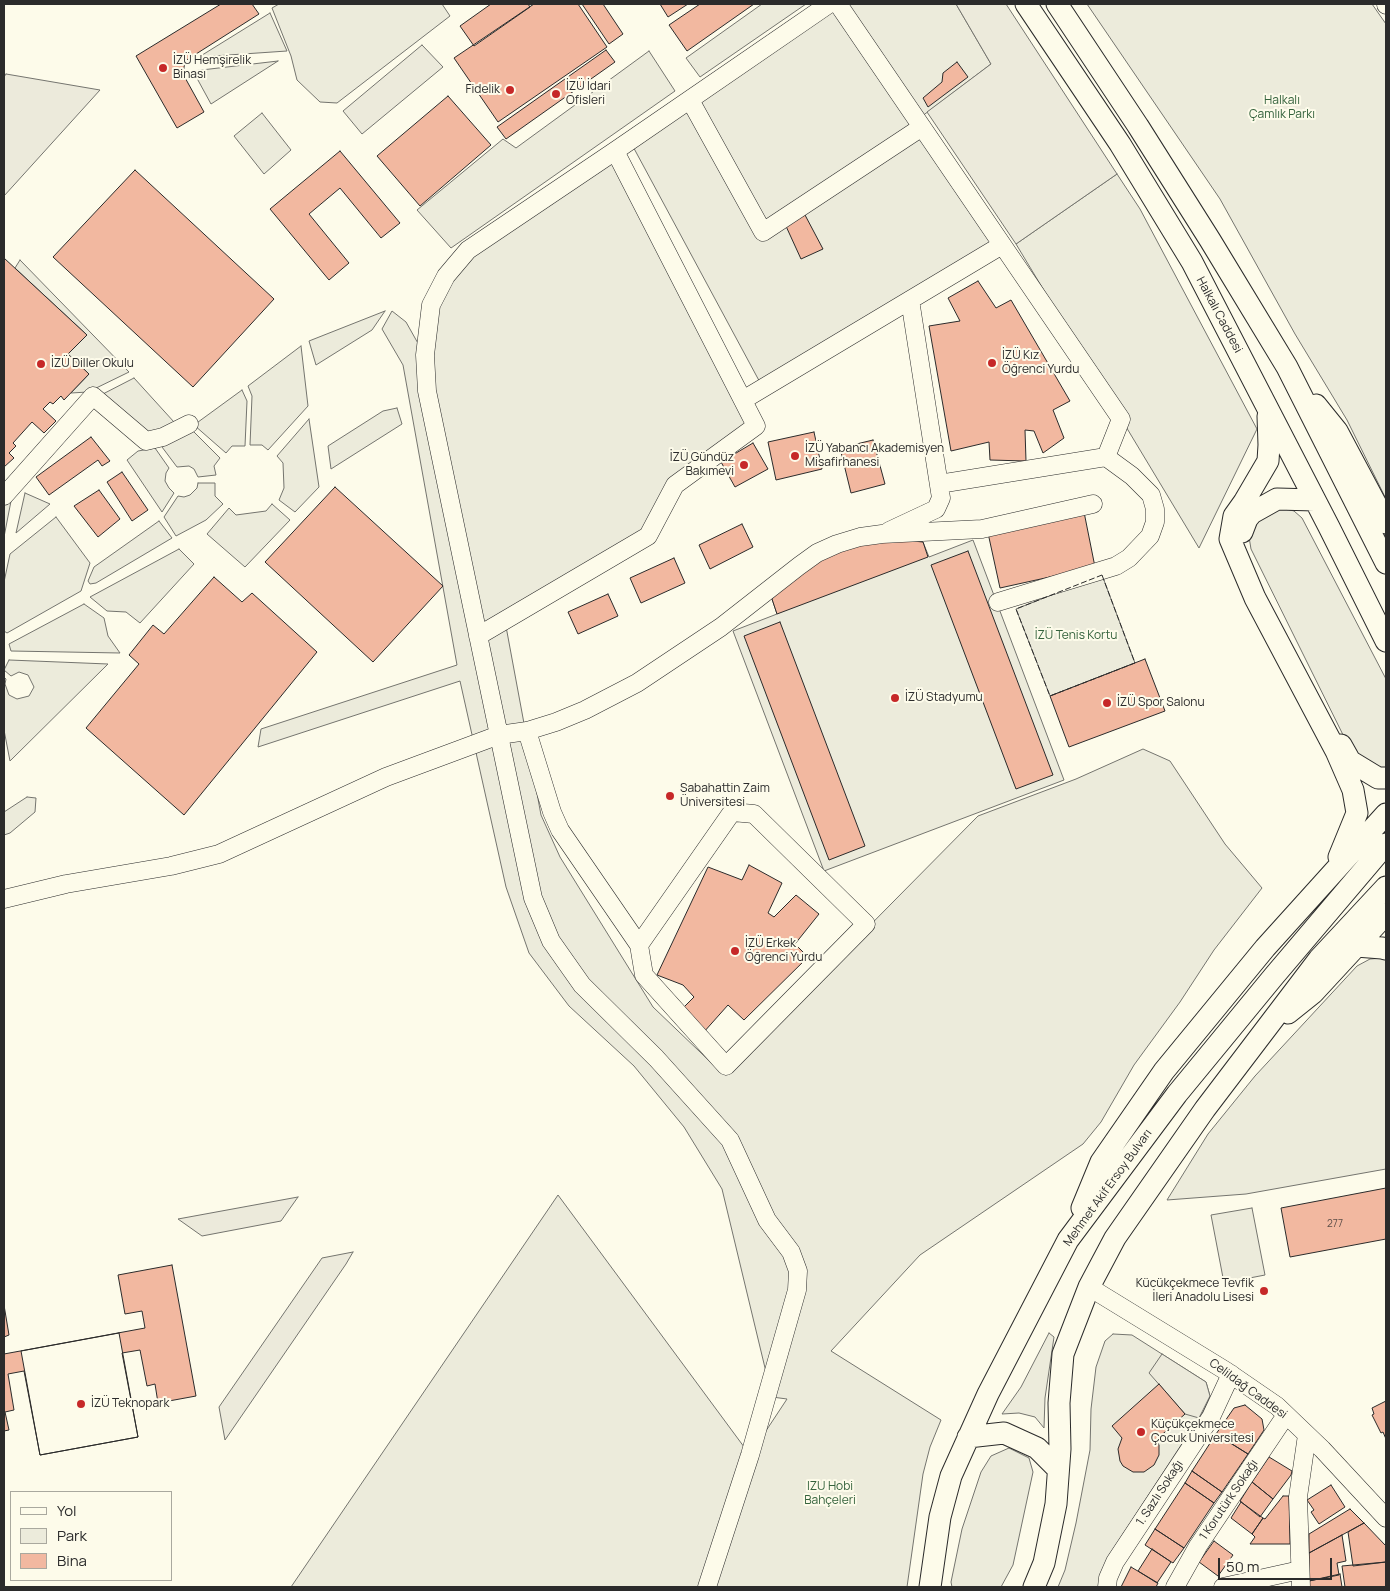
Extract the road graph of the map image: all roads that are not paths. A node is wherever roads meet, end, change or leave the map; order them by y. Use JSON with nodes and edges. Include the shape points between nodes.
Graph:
{"nodes":[{"id":1,"x":830,"y":4,"type":"edge"},
{"id":2,"x":838,"y":4,"type":"edge"},
{"id":3,"x":1026,"y":4,"type":"edge"},
{"id":4,"x":1057,"y":4,"type":"edge"},
{"id":5,"x":690,"y":100,"type":"junction"},
{"id":6,"x":922,"y":127,"type":"junction"},
{"id":7,"x":615,"y":151,"type":"junction"},
{"id":8,"x":1002,"y":245,"type":"junction"},
{"id":9,"x":910,"y":300,"type":"junction"},
{"id":10,"x":1287,"y":367,"type":"junction"},
{"id":11,"x":743,"y":400,"type":"junction"},
{"id":12,"x":1267,"y":408,"type":"junction"},
{"id":13,"x":188,"y":424,"type":"dead end"},
{"id":14,"x":1106,"y":457,"type":"junction"},
{"id":15,"x":939,"y":484,"type":"junction"},
{"id":16,"x":4,"y":496,"type":"edge"},
{"id":17,"x":1315,"y":500,"type":"junction"},
{"id":18,"x":1094,"y":504,"type":"dead end"},
{"id":19,"x":1386,"y":523,"type":"edge"},
{"id":20,"x":882,"y":534,"type":"junction"},
{"id":21,"x":1386,"y":562,"type":"edge"},
{"id":22,"x":998,"y":602,"type":"dead end"},
{"id":23,"x":478,"y":636,"type":"junction"},
{"id":24,"x":1386,"y":641,"type":"edge"},
{"id":25,"x":527,"y":731,"type":"junction"},
{"id":26,"x":499,"y":735,"type":"junction"},
{"id":27,"x":1386,"y":778,"type":"edge"},
{"id":28,"x":1386,"y":814,"type":"edge"},
{"id":29,"x":1386,"y":844,"type":"edge"},
{"id":30,"x":1331,"y":876,"type":"junction"},
{"id":31,"x":1386,"y":887,"type":"edge"},
{"id":32,"x":4,"y":899,"type":"edge"},
{"id":33,"x":1386,"y":914,"type":"edge"},
{"id":34,"x":639,"y":945,"type":"junction"},
{"id":35,"x":1356,"y":946,"type":"junction"},
{"id":36,"x":1386,"y":949,"type":"edge"},
{"id":37,"x":1259,"y":1037,"type":"junction"},
{"id":38,"x":1068,"y":1240,"type":"junction"},
{"id":39,"x":1089,"y":1287,"type":"junction"},
{"id":40,"x":1231,"y":1374,"type":"junction"},
{"id":41,"x":1286,"y":1415,"type":"junction"},
{"id":42,"x":1307,"y":1435,"type":"junction"},
{"id":43,"x":968,"y":1437,"type":"junction"},
{"id":44,"x":1058,"y":1469,"type":"junction"},
{"id":45,"x":1386,"y":1518,"type":"edge"},
{"id":46,"x":1301,"y":1579,"type":"edge"},
{"id":47,"x":1231,"y":1586,"type":"edge"},
{"id":48,"x":707,"y":1587,"type":"edge"},
{"id":49,"x":930,"y":1587,"type":"edge"},
{"id":50,"x":1034,"y":1587,"type":"edge"},
{"id":51,"x":1107,"y":1587,"type":"edge"},
{"id":52,"x":1175,"y":1587,"type":"edge"}],
"edges":[{"from":1,"to":5,"type":"street"},
{"from":2,"to":6,"type":"street"},
{"from":3,"to":12,"type":"main road","name":"Halkalı Caddesi","via":[[1120,144],[1192,262]]},
{"from":4,"to":10,"type":"main road","via":[[1143,134]]},
{"from":5,"to":6,"type":"street","via":[[763,232]]},
{"from":5,"to":7,"type":"street"},
{"from":6,"to":8,"type":"street"},
{"from":7,"to":11,"type":"street"},
{"from":7,"to":23,"type":"street","via":[[468,250],[446,276],[431,305],[425,355],[427,391]]},
{"from":8,"to":9,"type":"street"},
{"from":8,"to":14,"type":"street","via":[[1121,419]]},
{"from":9,"to":11,"type":"street"},
{"from":9,"to":15,"type":"street"},
{"from":10,"to":19,"type":"main road","via":[[1337,431]]},
{"from":10,"to":21,"type":"main road"},
{"from":11,"to":23,"type":"street","via":[[756,426],[675,486],[648,536]]},
{"from":12,"to":17,"type":"main road","name":"Halkalı Caddesi"},
{"from":12,"to":30,"type":"main road","via":[[1268,460],[1234,516],[1230,539],[1255,598],[1336,751],[1353,790],[1357,813]]},
{"from":13,"to":16,"type":"street","via":[[163,437],[146,441],[93,396]]},
{"from":14,"to":15,"type":"street"},
{"from":14,"to":22,"type":"street","via":[[1151,495],[1155,522],[1150,536],[1129,558],[1116,566]]},
{"from":15,"to":20,"type":"street","via":[[941,498],[936,509]]},
{"from":17,"to":24,"type":"main road","name":"Halkalı Caddesi"},
{"from":17,"to":27,"type":"main road","via":[[1277,499],[1252,513],[1241,534],[1243,544],[1255,577],[1350,761],[1378,778]]},
{"from":18,"to":20,"type":"street","via":[[982,529]]},
{"from":20,"to":25,"type":"street","via":[[852,539],[817,553],[721,627],[637,683],[585,710]]},
{"from":23,"to":26,"type":"street"},
{"from":25,"to":26,"type":"street"},
{"from":25,"to":34,"type":"street","via":[[560,830]]},
{"from":26,"to":32,"type":"street","via":[[386,777],[219,854]]},
{"from":26,"to":48,"type":"street","via":[[533,898],[551,941],[582,985],[656,1058],[730,1140],[767,1220],[791,1252],[798,1271],[795,1299],[750,1455]]},
{"from":28,"to":30,"type":"main road"},
{"from":29,"to":38,"type":"main road","name":"Mehmet Akif Ersoy Bulvarı","via":[[1177,1094]]},
{"from":30,"to":38,"type":"main road","via":[[1265,948],[1164,1071],[1102,1162]]},
{"from":31,"to":37,"type":"main road","via":[[1319,959]]},
{"from":33,"to":35,"type":"main road"},
{"from":34,"to":34,"type":"street","via":[[644,975],[726,1066],[866,924],[754,814],[732,812]]},
{"from":35,"to":36,"type":"main road"},
{"from":35,"to":37,"type":"main road","via":[[1313,993]]},
{"from":37,"to":39,"type":"main road","via":[[1115,1238]]},
{"from":38,"to":43,"type":"main road","name":"Mehmet Akif Ersoy Bulvarı"},
{"from":39,"to":40,"type":"street","name":"Celildağ Caddesi"},
{"from":39,"to":44,"type":"main road","via":[[1063,1354]]},
{"from":40,"to":41,"type":"street","name":"Celildağ Caddesi"},
{"from":40,"to":51,"type":"street","name":"1. Sazlı Sokağı","via":[[1211,1417],[1116,1562]]},
{"from":41,"to":42,"type":"street","name":"Celildağ Caddesi"},
{"from":41,"to":52,"type":"street","name":"1 Korutürk Sokağı","via":[[1198,1546]]},
{"from":42,"to":45,"type":"street","name":"Celildağ Caddesi"},
{"from":42,"to":46,"type":"street","via":[[1298,1497]]},
{"from":43,"to":44,"type":"main road","via":[[1004,1433],[1037,1448]]},
{"from":43,"to":49,"type":"main road","name":"Mehmet Akif Ersoy Bulvarı","via":[[951,1476],[940,1517]]},
{"from":44,"to":50,"type":"main road","via":[[1056,1504],[1044,1563]]},
{"from":46,"to":47,"type":"street"}]}
